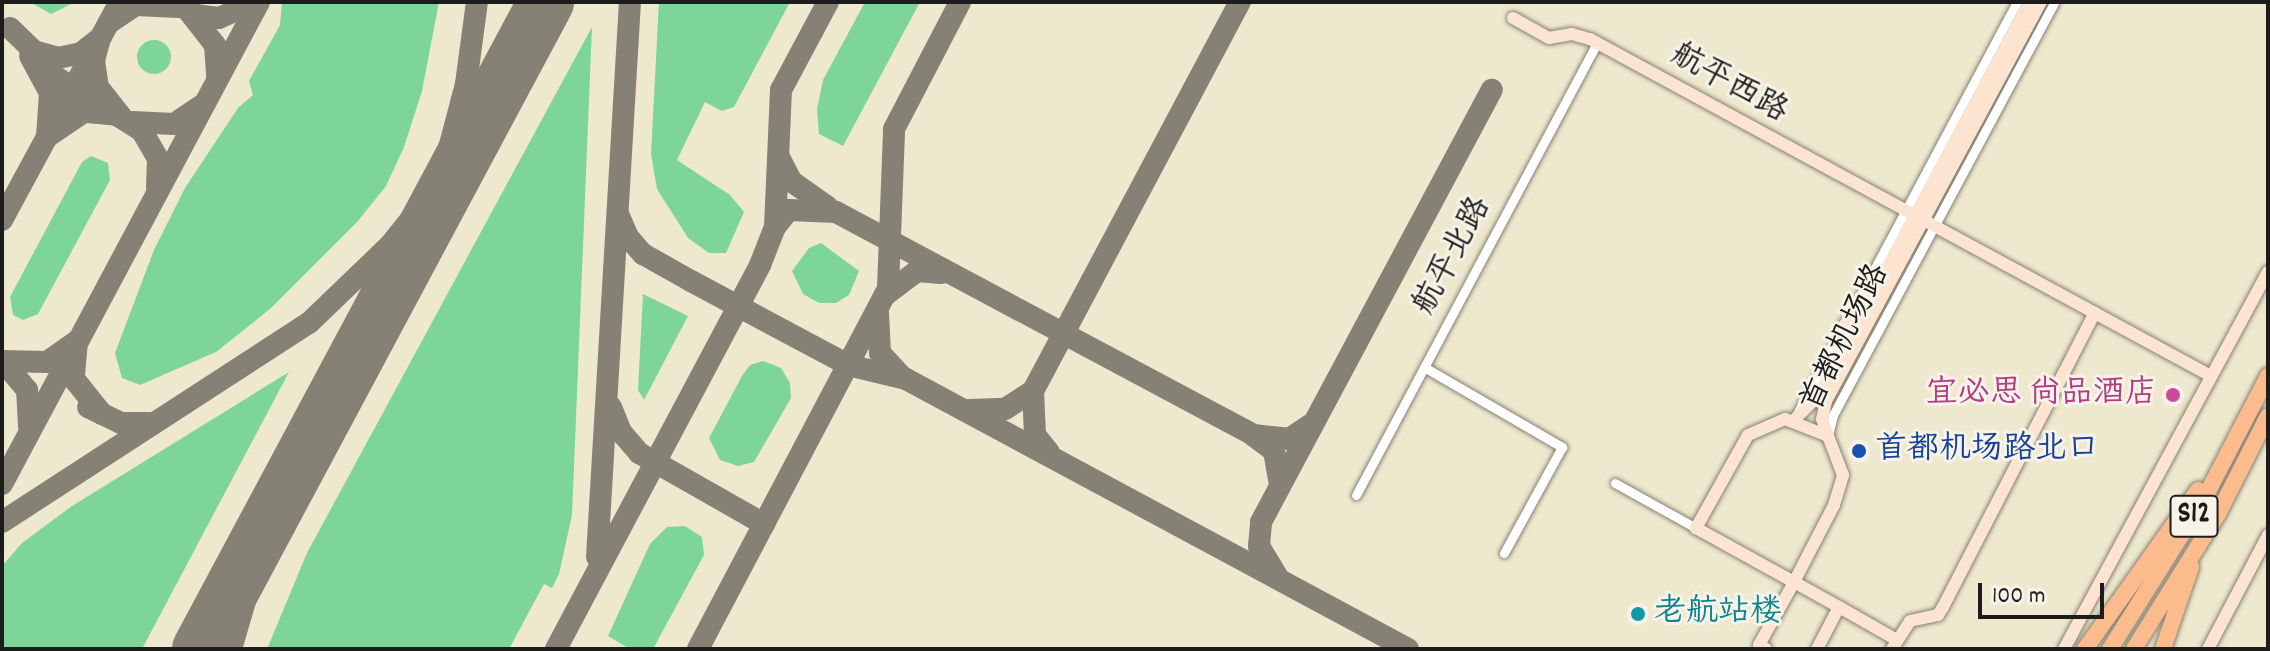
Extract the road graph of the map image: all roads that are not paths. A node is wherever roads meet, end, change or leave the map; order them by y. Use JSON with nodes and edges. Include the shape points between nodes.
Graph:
{"nodes":[{"id":1,"x":2041,"y":2,"type":"edge"},
{"id":2,"x":2054,"y":2,"type":"edge"},
{"id":3,"x":2022,"y":3,"type":"edge"},
{"id":4,"x":1513,"y":18,"type":"dead end"},
{"id":5,"x":2043,"y":22,"type":"junction"},
{"id":6,"x":1597,"y":43,"type":"junction"},
{"id":7,"x":1960,"y":110,"type":"junction"},
{"id":8,"x":1987,"y":126,"type":"junction"},
{"id":9,"x":1968,"y":129,"type":"junction"},
{"id":10,"x":1920,"y":219,"type":"junction"},
{"id":11,"x":2268,"y":272,"type":"edge"},
{"id":12,"x":2095,"y":313,"type":"junction"},
{"id":13,"x":1867,"y":316,"type":"junction"},
{"id":14,"x":1845,"y":324,"type":"junction"},
{"id":15,"x":1872,"y":341,"type":"junction"},
{"id":16,"x":1424,"y":367,"type":"junction"},
{"id":17,"x":2211,"y":376,"type":"junction"},
{"id":18,"x":2268,"y":376,"type":"edge"},
{"id":19,"x":2268,"y":416,"type":"edge"},
{"id":20,"x":1794,"y":420,"type":"junction"},
{"id":21,"x":1828,"y":436,"type":"junction"},
{"id":22,"x":2232,"y":444,"type":"junction"},
{"id":23,"x":1615,"y":483,"type":"dead end"},
{"id":24,"x":1356,"y":495,"type":"dead end"},
{"id":25,"x":1696,"y":528,"type":"junction"},
{"id":26,"x":2268,"y":535,"type":"edge"},
{"id":27,"x":2198,"y":546,"type":"junction"},
{"id":28,"x":1504,"y":553,"type":"dead end"},
{"id":29,"x":1794,"y":582,"type":"junction"},
{"id":30,"x":1839,"y":607,"type":"junction"},
{"id":31,"x":1894,"y":644,"type":"edge"},
{"id":32,"x":1766,"y":649,"type":"edge"},
{"id":33,"x":1817,"y":649,"type":"edge"},
{"id":34,"x":2064,"y":649,"type":"edge"},
{"id":35,"x":2085,"y":649,"type":"edge"},
{"id":36,"x":2110,"y":649,"type":"edge"},
{"id":37,"x":2134,"y":649,"type":"edge"},
{"id":38,"x":2163,"y":649,"type":"edge"},
{"id":39,"x":2208,"y":649,"type":"edge"}],
"edges":[{"from":1,"to":5,"type":"street"},
{"from":1,"to":9,"type":"street","name":"首都机场路"},
{"from":2,"to":5,"type":"street","name":"首都机场路"},
{"from":3,"to":7,"type":"street","name":"首都机场路"},
{"from":3,"to":9,"type":"street","name":"首都机场路"},
{"from":4,"to":6,"type":"street","name":"航平西路","via":[[1549,38],[1572,34]]},
{"from":5,"to":8,"type":"street","name":"首都机场路"},
{"from":6,"to":10,"type":"street","name":"航平西路"},
{"from":6,"to":16,"type":"street","name":"航平北路"},
{"from":7,"to":9,"type":"street"},
{"from":7,"to":10,"type":"street","name":"首都机场路"},
{"from":8,"to":9,"type":"street"},
{"from":8,"to":10,"type":"street","name":"首都机场路"},
{"from":9,"to":10,"type":"street","name":"首都机场路"},
{"from":10,"to":12,"type":"street","name":"航平西路"},
{"from":10,"to":13,"type":"street","name":"首都机场路"},
{"from":10,"to":14,"type":"street","name":"首都机场路"},
{"from":10,"to":15,"type":"street","name":"首都机场路"},
{"from":11,"to":17,"type":"street"},
{"from":12,"to":17,"type":"street","name":"航平西路"},
{"from":12,"to":31,"type":"street","via":[[1943,607],[1938,615],[1910,621]]},
{"from":13,"to":14,"type":"street"},
{"from":13,"to":15,"type":"street"},
{"from":13,"to":20,"type":"street","name":"首都机场路","via":[[1819,395]]},
{"from":13,"to":21,"type":"street","name":"首都机场路","via":[[1826,401],[1822,419]]},
{"from":14,"to":20,"type":"street","name":"首都机场路"},
{"from":15,"to":21,"type":"street","name":"首都机场路","via":[[1833,415]]},
{"from":16,"to":24,"type":"street","name":"航平北路"},
{"from":16,"to":28,"type":"street","via":[[1562,447]]},
{"from":17,"to":34,"type":"street"},
{"from":18,"to":22,"type":"highway","number":"S12"},
{"from":19,"to":27,"type":"highway","number":"S12"},
{"from":20,"to":21,"type":"street"},
{"from":20,"to":25,"type":"street","via":[[1774,420],[1748,435]]},
{"from":21,"to":29,"type":"street","via":[[1841,460],[1841,491]]},
{"from":22,"to":35,"type":"highway"},
{"from":22,"to":36,"type":"highway","number":"S12"},
{"from":23,"to":25,"type":"street"},
{"from":25,"to":29,"type":"street"},
{"from":26,"to":39,"type":"street"},
{"from":27,"to":37,"type":"highway","number":"S12"},
{"from":27,"to":38,"type":"highway"},
{"from":29,"to":30,"type":"street"},
{"from":29,"to":32,"type":"street","via":[[1759,645]]},
{"from":30,"to":31,"type":"street"},
{"from":30,"to":33,"type":"street"}]}
